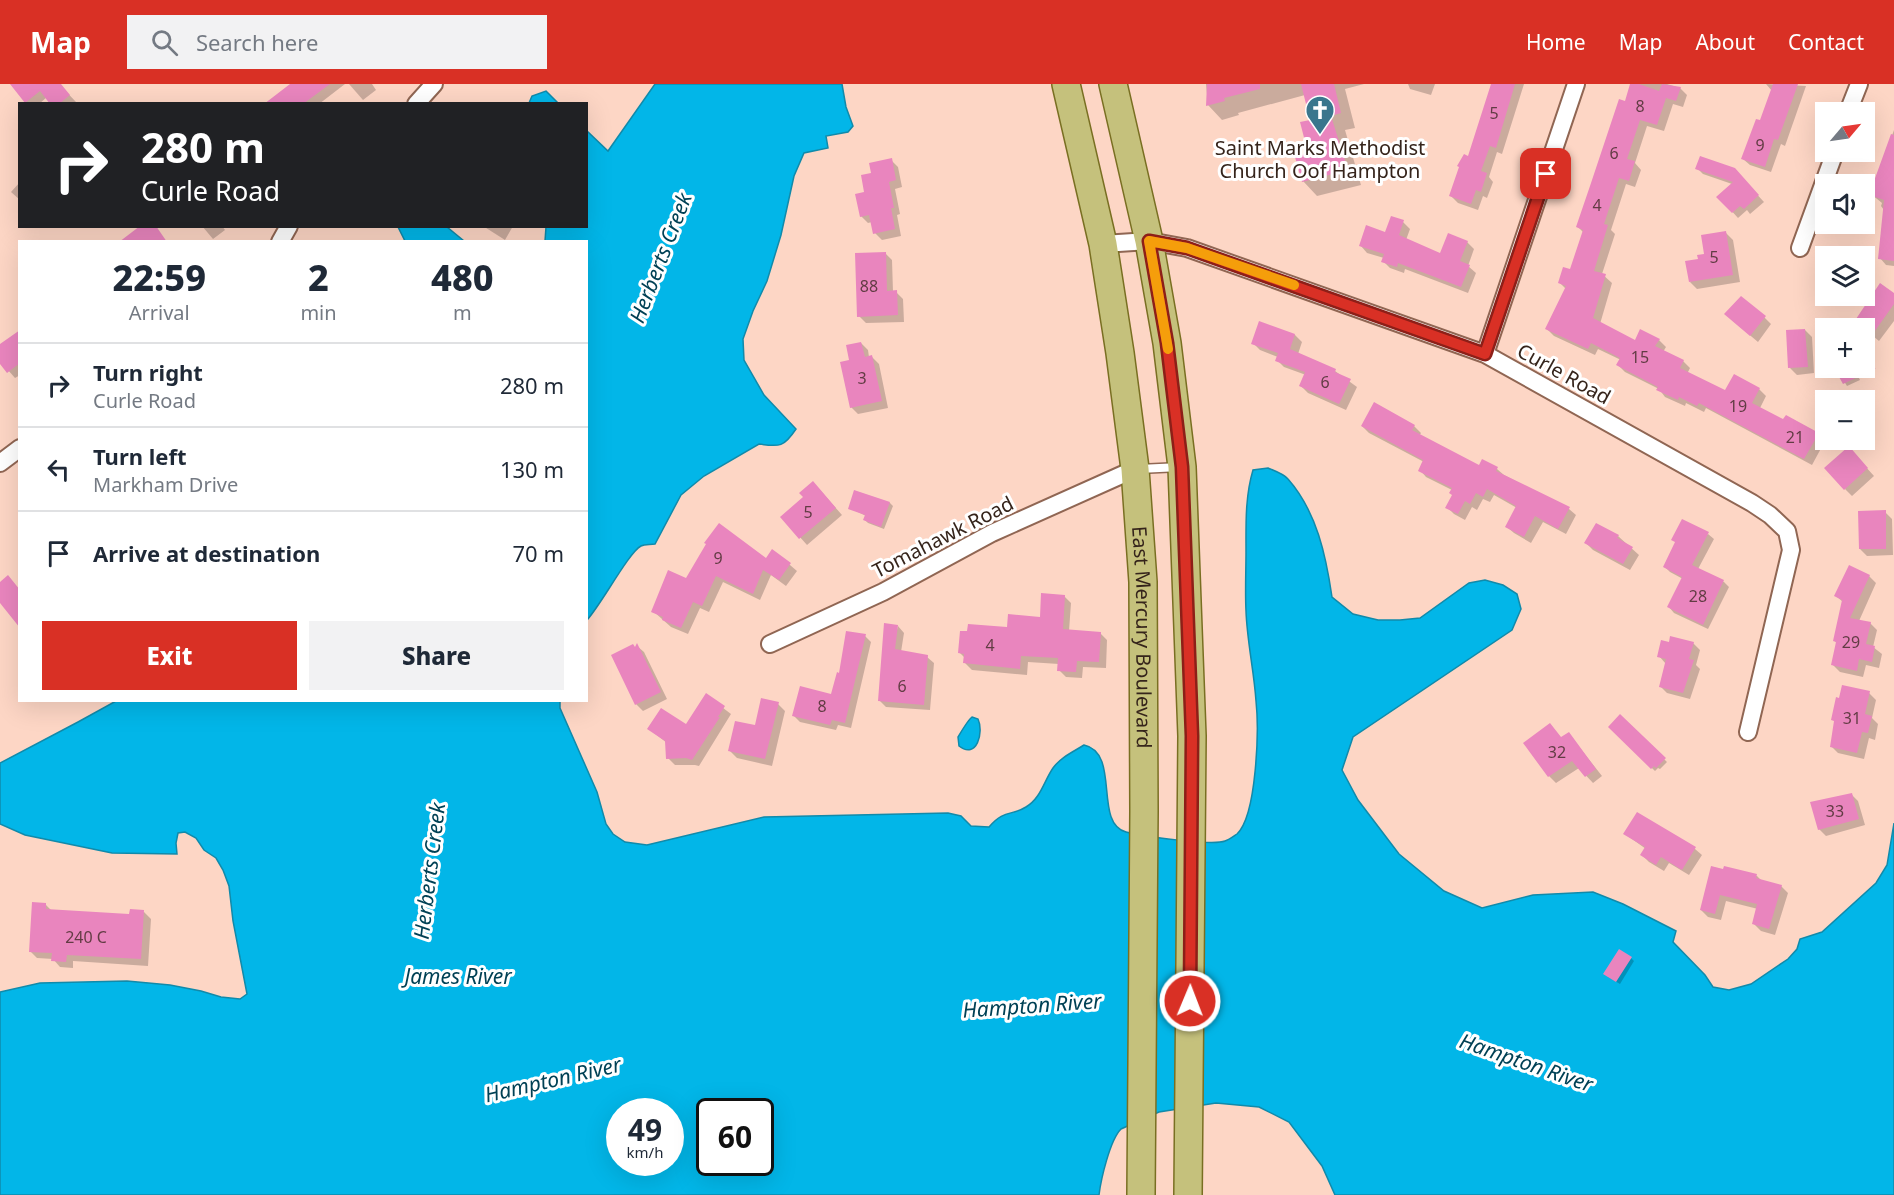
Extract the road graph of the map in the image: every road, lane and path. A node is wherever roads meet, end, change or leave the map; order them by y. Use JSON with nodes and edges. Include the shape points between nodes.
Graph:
{"nodes":[{"id":1,"x":434,"y":84,"type":"edge"},
{"id":2,"x":1066,"y":84,"type":"edge"},
{"id":3,"x":1113,"y":84,"type":"edge"},
{"id":4,"x":1576,"y":84,"type":"edge"},
{"id":5,"x":1859,"y":84,"type":"edge"},
{"id":6,"x":418,"y":102,"type":"edge"},
{"id":7,"x":1852,"y":102,"type":"edge"},
{"id":8,"x":1831,"y":162,"type":"edge"},
{"id":9,"x":1149,"y":241,"type":"junction"},
{"id":10,"x":1103,"y":244,"type":"junction"},
{"id":11,"x":1800,"y":248,"type":"dead end"},
{"id":12,"x":1485,"y":354,"type":"junction"},
{"id":13,"x":18,"y":450,"type":"edge"},
{"id":14,"x":0,"y":463,"type":"edge"},
{"id":15,"x":1182,"y":467,"type":"junction"},
{"id":16,"x":1135,"y":470,"type":"junction"},
{"id":17,"x":770,"y":644,"type":"dead end"},
{"id":18,"x":1748,"y":732,"type":"dead end"},
{"id":19,"x":1141,"y":1182,"type":"edge"},
{"id":20,"x":1188,"y":1195,"type":"edge"}],
"edges":[{"from":1,"to":6,"type":"street"},
{"from":2,"to":10,"type":"main road","name":"East Mercury Boulevard"},
{"from":3,"to":9,"type":"main road"},
{"from":4,"to":12,"type":"street"},
{"from":5,"to":7,"type":"street"},
{"from":8,"to":11,"type":"street"},
{"from":9,"to":10,"type":"street","name":"Curle Road"},
{"from":9,"to":12,"type":"street","name":"Curle Road","via":[[1187,248]]},
{"from":9,"to":15,"type":"main road","via":[[1167,343]]},
{"from":10,"to":16,"type":"main road","name":"East Mercury Boulevard"},
{"from":12,"to":18,"type":"street","name":"Curle Road","via":[[1752,503],[1787,531],[1791,550]]},
{"from":13,"to":14,"type":"street"},
{"from":15,"to":16,"type":"lane"},
{"from":15,"to":20,"type":"main road","via":[[1192,812]]},
{"from":16,"to":17,"type":"street","name":"Tomahawk Road","via":[[992,533],[883,592]]},
{"from":16,"to":19,"type":"main road","name":"East Mercury Boulevard","via":[[1143,582]]}]}
